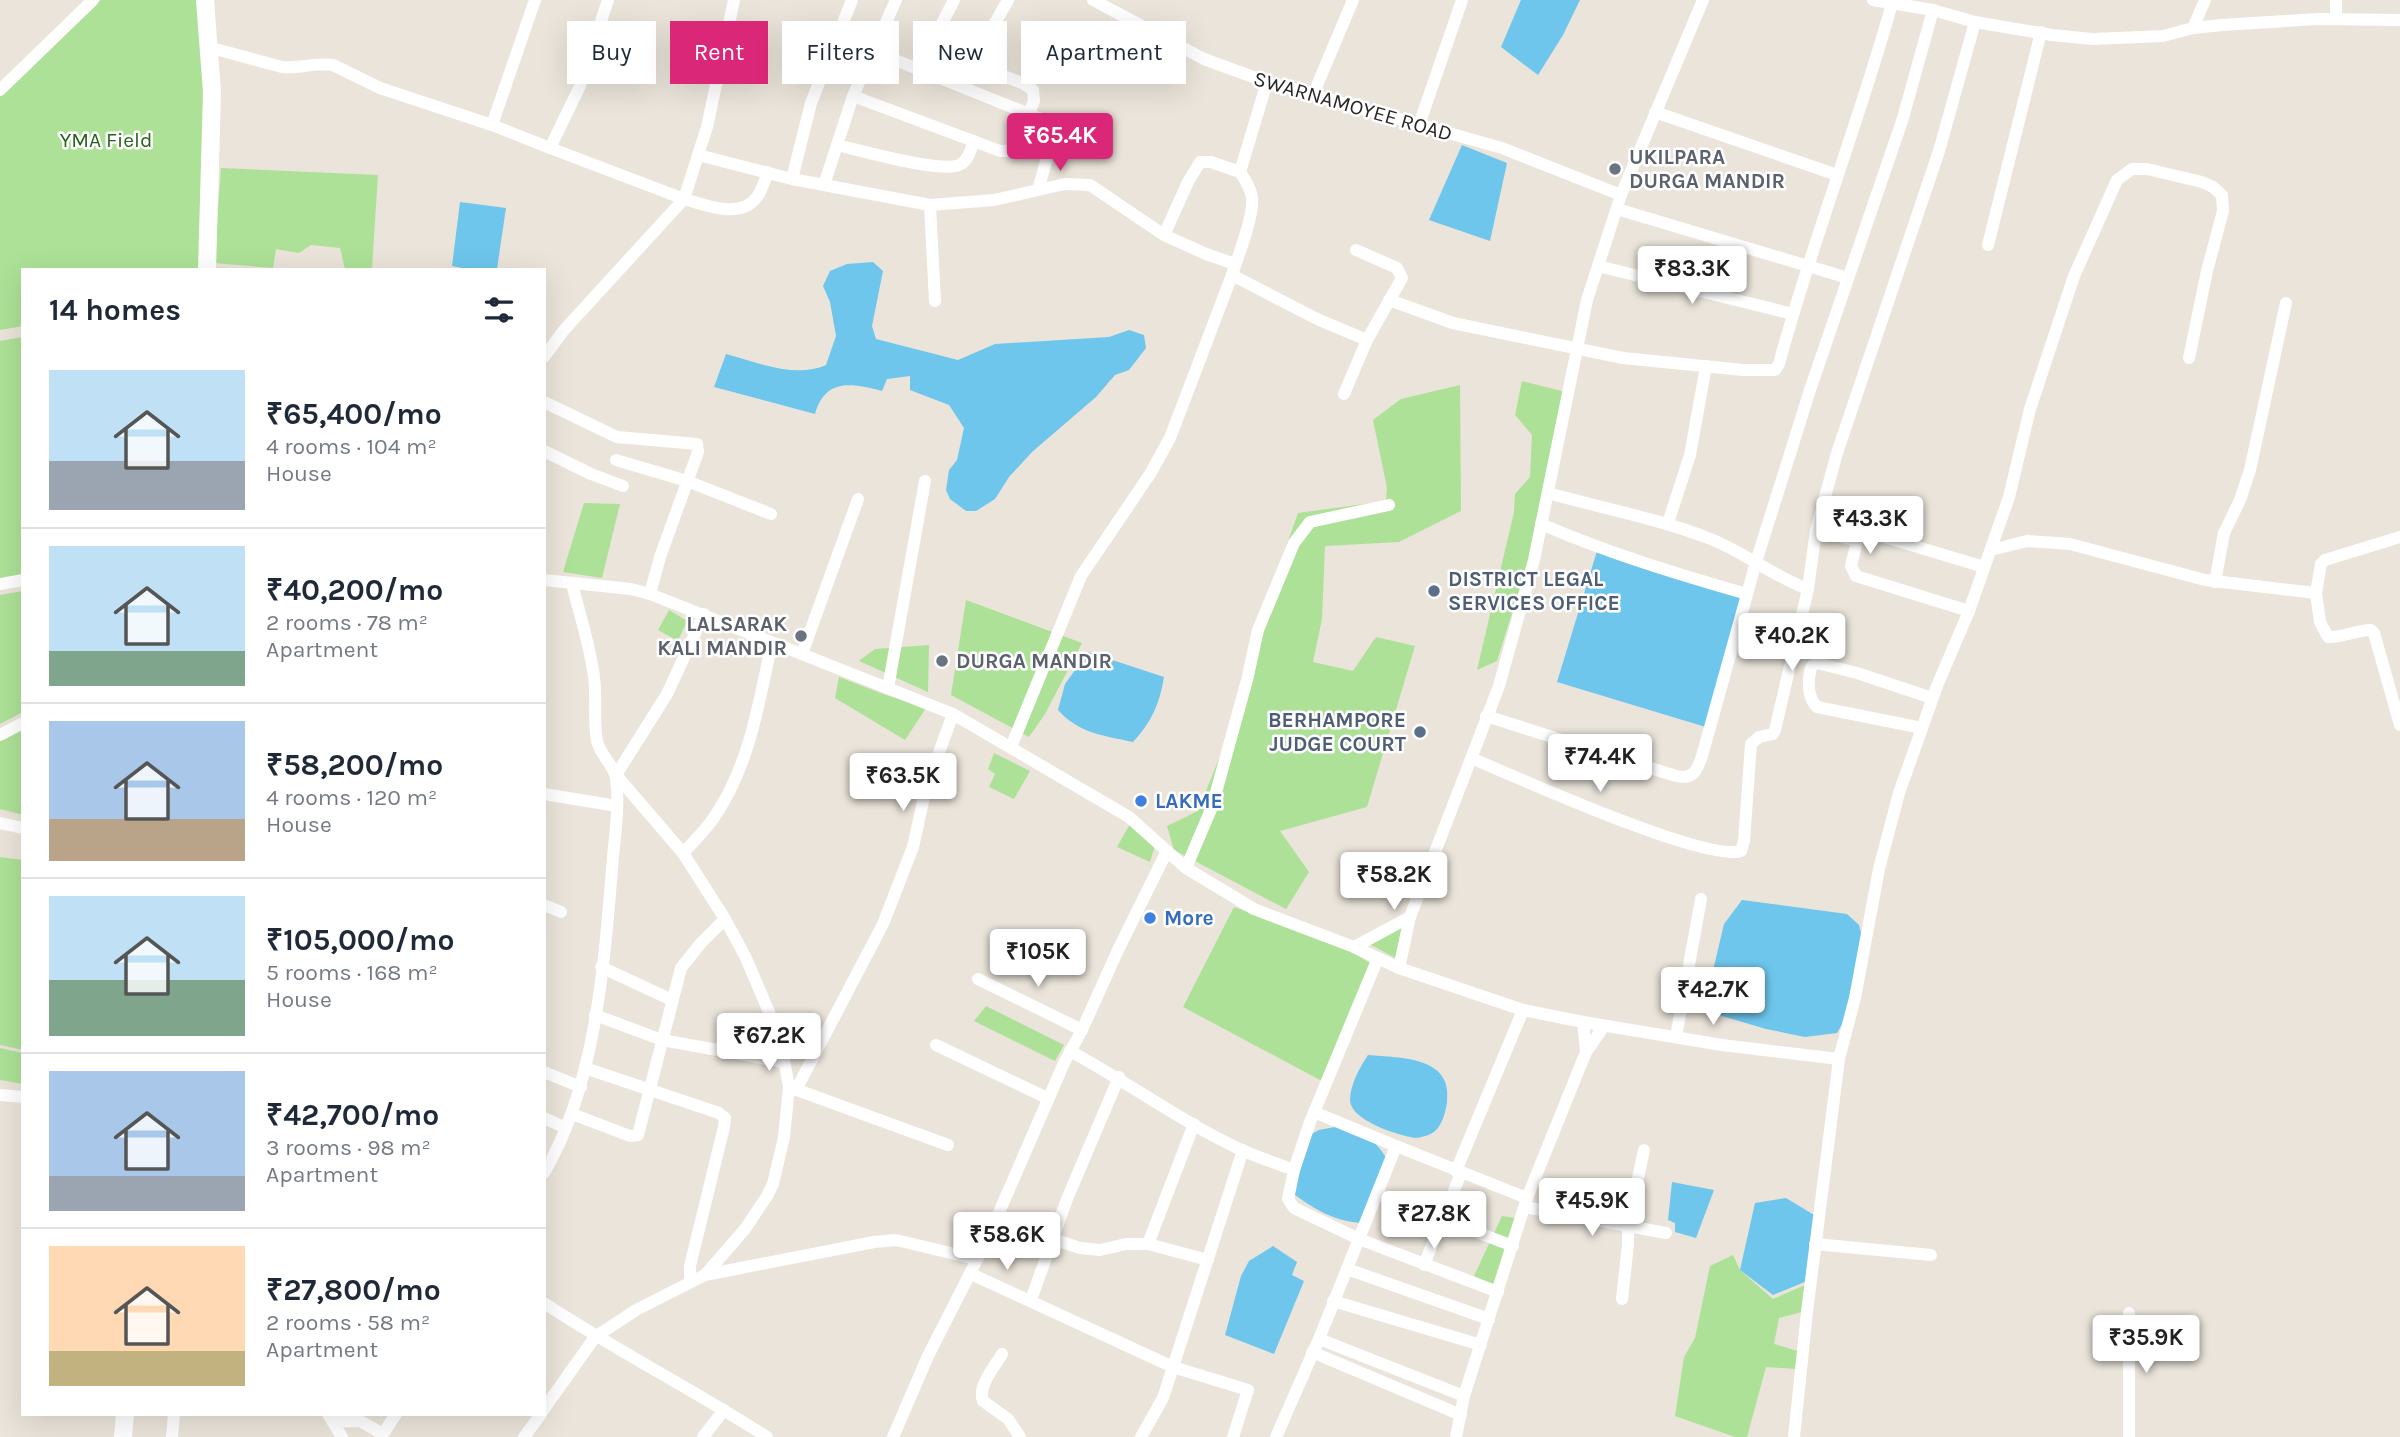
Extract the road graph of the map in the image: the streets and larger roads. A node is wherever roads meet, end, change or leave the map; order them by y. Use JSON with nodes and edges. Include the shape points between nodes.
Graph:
{"nodes":[{"id":1,"x":93,"y":0,"type":"edge"},
{"id":2,"x":205,"y":0,"type":"edge"},
{"id":3,"x":536,"y":0,"type":"edge"},
{"id":4,"x":608,"y":0,"type":"edge"},
{"id":5,"x":734,"y":0,"type":"edge"},
{"id":6,"x":852,"y":0,"type":"edge"},
{"id":7,"x":896,"y":0,"type":"edge"},
{"id":8,"x":954,"y":0,"type":"edge"},
{"id":9,"x":1008,"y":0,"type":"edge"},
{"id":10,"x":1093,"y":0,"type":"edge"},
{"id":11,"x":1353,"y":0,"type":"edge"},
{"id":12,"x":1462,"y":0,"type":"edge"},
{"id":13,"x":1703,"y":0,"type":"edge"},
{"id":14,"x":1873,"y":0,"type":"edge"},
{"id":15,"x":2205,"y":0,"type":"edge"},
{"id":16,"x":2336,"y":0,"type":"edge"},
{"id":17,"x":1893,"y":2,"type":"edge"},
{"id":18,"x":1933,"y":10,"type":"junction"},
{"id":19,"x":2336,"y":19,"type":"junction"},
{"id":20,"x":2400,"y":20,"type":"edge"},
{"id":21,"x":887,"y":21,"type":"edge"},
{"id":22,"x":943,"y":21,"type":"edge"},
{"id":23,"x":996,"y":21,"type":"edge"},
{"id":24,"x":1975,"y":22,"type":"junction"},
{"id":25,"x":2193,"y":28,"type":"junction"},
{"id":26,"x":2040,"y":32,"type":"junction"},
{"id":27,"x":208,"y":47,"type":"junction"},
{"id":28,"x":899,"y":61,"type":"edge"},
{"id":29,"x":1007,"y":78,"type":"edge"},
{"id":30,"x":1267,"y":82,"type":"junction"},
{"id":31,"x":858,"y":84,"type":"edge"},
{"id":32,"x":0,"y":90,"type":"edge"},
{"id":33,"x":1313,"y":95,"type":"junction"},
{"id":34,"x":853,"y":96,"type":"junction"},
{"id":35,"x":1655,"y":112,"type":"junction"},
{"id":36,"x":1029,"y":113,"type":"junction"},
{"id":37,"x":492,"y":125,"type":"junction"},
{"id":38,"x":1419,"y":125,"type":"junction"},
{"id":39,"x":974,"y":141,"type":"junction"},
{"id":40,"x":837,"y":145,"type":"junction"},
{"id":41,"x":550,"y":148,"type":"junction"},
{"id":42,"x":698,"y":155,"type":"junction"},
{"id":43,"x":768,"y":172,"type":"junction"},
{"id":44,"x":1240,"y":172,"type":"junction"},
{"id":45,"x":1837,"y":175,"type":"junction"},
{"id":46,"x":792,"y":179,"type":"junction"},
{"id":47,"x":824,"y":185,"type":"junction"},
{"id":48,"x":1038,"y":190,"type":"junction"},
{"id":49,"x":1621,"y":195,"type":"junction"},
{"id":50,"x":684,"y":199,"type":"junction"},
{"id":51,"x":930,"y":205,"type":"junction"},
{"id":52,"x":1617,"y":209,"type":"junction"},
{"id":53,"x":1164,"y":235,"type":"junction"},
{"id":54,"x":1988,"y":245,"type":"dead end"},
{"id":55,"x":1356,"y":250,"type":"dead end"},
{"id":56,"x":1808,"y":265,"type":"junction"},
{"id":57,"x":1598,"y":266,"type":"junction"},
{"id":58,"x":207,"y":268,"type":"edge"},
{"id":59,"x":1234,"y":270,"type":"junction"},
{"id":60,"x":1848,"y":278,"type":"junction"},
{"id":61,"x":1389,"y":300,"type":"junction"},
{"id":62,"x":935,"y":301,"type":"dead end"},
{"id":63,"x":2286,"y":303,"type":"dead end"},
{"id":64,"x":1793,"y":314,"type":"junction"},
{"id":65,"x":1367,"y":341,"type":"junction"},
{"id":66,"x":1577,"y":348,"type":"junction"},
{"id":67,"x":546,"y":354,"type":"edge"},
{"id":68,"x":2189,"y":358,"type":"dead end"},
{"id":69,"x":1706,"y":366,"type":"junction"},
{"id":70,"x":1344,"y":394,"type":"dead end"},
{"id":71,"x":546,"y":403,"type":"edge"},
{"id":72,"x":546,"y":452,"type":"edge"},
{"id":73,"x":616,"y":460,"type":"dead end"},
{"id":74,"x":687,"y":481,"type":"junction"},
{"id":75,"x":925,"y":481,"type":"dead end"},
{"id":76,"x":623,"y":486,"type":"dead end"},
{"id":77,"x":1548,"y":493,"type":"junction"},
{"id":78,"x":858,"y":499,"type":"dead end"},
{"id":79,"x":1389,"y":505,"type":"dead end"},
{"id":80,"x":771,"y":514,"type":"dead end"},
{"id":81,"x":1668,"y":523,"type":"junction"},
{"id":82,"x":1541,"y":524,"type":"junction"},
{"id":83,"x":1816,"y":530,"type":"junction"},
{"id":84,"x":2400,"y":537,"type":"edge"},
{"id":85,"x":1857,"y":541,"type":"junction"},
{"id":86,"x":1991,"y":550,"type":"junction"},
{"id":87,"x":1756,"y":562,"type":"junction"},
{"id":88,"x":1984,"y":567,"type":"junction"},
{"id":89,"x":21,"y":580,"type":"edge"},
{"id":90,"x":546,"y":580,"type":"edge"},
{"id":91,"x":2215,"y":582,"type":"junction"},
{"id":92,"x":0,"y":584,"type":"edge"},
{"id":93,"x":572,"y":584,"type":"junction"},
{"id":94,"x":1808,"y":589,"type":"junction"},
{"id":95,"x":2316,"y":593,"type":"junction"},
{"id":96,"x":650,"y":594,"type":"junction"},
{"id":97,"x":1747,"y":594,"type":"junction"},
{"id":98,"x":1969,"y":611,"type":"junction"},
{"id":99,"x":704,"y":614,"type":"junction"},
{"id":100,"x":772,"y":642,"type":"junction"},
{"id":101,"x":802,"y":654,"type":"junction"},
{"id":102,"x":888,"y":688,"type":"junction"},
{"id":103,"x":1932,"y":698,"type":"junction"},
{"id":104,"x":953,"y":713,"type":"junction"},
{"id":105,"x":1486,"y":716,"type":"junction"},
{"id":106,"x":21,"y":724,"type":"edge"},
{"id":107,"x":2400,"y":726,"type":"edge"},
{"id":108,"x":1922,"y":728,"type":"junction"},
{"id":109,"x":0,"y":735,"type":"edge"},
{"id":110,"x":1011,"y":747,"type":"junction"},
{"id":111,"x":1471,"y":758,"type":"junction"},
{"id":112,"x":616,"y":775,"type":"junction"},
{"id":113,"x":546,"y":794,"type":"edge"},
{"id":114,"x":617,"y":806,"type":"junction"},
{"id":115,"x":0,"y":823,"type":"edge"},
{"id":116,"x":21,"y":828,"type":"edge"},
{"id":117,"x":1167,"y":851,"type":"junction"},
{"id":118,"x":683,"y":853,"type":"junction"},
{"id":119,"x":1186,"y":868,"type":"junction"},
{"id":120,"x":1701,"y":898,"type":"dead end"},
{"id":121,"x":546,"y":906,"type":"edge"},
{"id":122,"x":561,"y":912,"type":"dead end"},
{"id":123,"x":1410,"y":917,"type":"junction"},
{"id":124,"x":725,"y":919,"type":"junction"},
{"id":125,"x":1354,"y":947,"type":"junction"},
{"id":126,"x":1378,"y":958,"type":"junction"},
{"id":127,"x":601,"y":967,"type":"junction"},
{"id":128,"x":1399,"y":968,"type":"junction"},
{"id":129,"x":978,"y":979,"type":"dead end"},
{"id":130,"x":672,"y":1000,"type":"junction"},
{"id":131,"x":1523,"y":1010,"type":"junction"},
{"id":132,"x":595,"y":1015,"type":"junction"},
{"id":133,"x":1583,"y":1022,"type":"junction"},
{"id":134,"x":1604,"y":1026,"type":"junction"},
{"id":135,"x":1082,"y":1030,"type":"junction"},
{"id":136,"x":1676,"y":1037,"type":"junction"},
{"id":137,"x":662,"y":1040,"type":"junction"},
{"id":138,"x":936,"y":1045,"type":"dead end"},
{"id":139,"x":1070,"y":1051,"type":"junction"},
{"id":140,"x":1586,"y":1052,"type":"junction"},
{"id":141,"x":1839,"y":1059,"type":"junction"},
{"id":142,"x":784,"y":1062,"type":"junction"},
{"id":143,"x":586,"y":1068,"type":"junction"},
{"id":144,"x":546,"y":1073,"type":"edge"},
{"id":145,"x":1119,"y":1077,"type":"junction"},
{"id":146,"x":581,"y":1087,"type":"junction"},
{"id":147,"x":792,"y":1088,"type":"junction"},
{"id":148,"x":650,"y":1091,"type":"junction"},
{"id":149,"x":0,"y":1095,"type":"edge"},
{"id":150,"x":21,"y":1097,"type":"edge"},
{"id":151,"x":1047,"y":1098,"type":"junction"},
{"id":152,"x":1314,"y":1112,"type":"junction"},
{"id":153,"x":572,"y":1114,"type":"junction"},
{"id":154,"x":546,"y":1119,"type":"edge"},
{"id":155,"x":1194,"y":1124,"type":"junction"},
{"id":156,"x":566,"y":1128,"type":"junction"},
{"id":157,"x":948,"y":1145,"type":"dead end"},
{"id":158,"x":1396,"y":1146,"type":"junction"},
{"id":159,"x":1243,"y":1150,"type":"junction"},
{"id":160,"x":1644,"y":1150,"type":"dead end"},
{"id":161,"x":546,"y":1169,"type":"edge"},
{"id":162,"x":1294,"y":1170,"type":"junction"},
{"id":163,"x":1458,"y":1172,"type":"junction"},
{"id":164,"x":1377,"y":1194,"type":"junction"},
{"id":165,"x":1526,"y":1203,"type":"junction"},
{"id":166,"x":1443,"y":1219,"type":"junction"},
{"id":167,"x":996,"y":1220,"type":"junction"},
{"id":168,"x":1628,"y":1226,"type":"junction"},
{"id":169,"x":1666,"y":1233,"type":"dead end"},
{"id":170,"x":1053,"y":1239,"type":"junction"},
{"id":171,"x":1359,"y":1239,"type":"junction"},
{"id":172,"x":1148,"y":1244,"type":"junction"},
{"id":173,"x":1815,"y":1244,"type":"junction"},
{"id":174,"x":1513,"y":1246,"type":"junction"},
{"id":175,"x":1931,"y":1255,"type":"dead end"},
{"id":176,"x":976,"y":1259,"type":"junction"},
{"id":177,"x":1208,"y":1260,"type":"junction"},
{"id":178,"x":1423,"y":1265,"type":"junction"},
{"id":179,"x":1347,"y":1269,"type":"junction"},
{"id":180,"x":971,"y":1274,"type":"junction"},
{"id":181,"x":705,"y":1275,"type":"junction"},
{"id":182,"x":690,"y":1282,"type":"junction"},
{"id":183,"x":1498,"y":1292,"type":"junction"},
{"id":184,"x":1622,"y":1299,"type":"dead end"},
{"id":185,"x":1031,"y":1300,"type":"junction"},
{"id":186,"x":1333,"y":1301,"type":"junction"},
{"id":187,"x":546,"y":1304,"type":"edge"},
{"id":188,"x":2129,"y":1313,"type":"dead end"},
{"id":189,"x":1489,"y":1319,"type":"junction"},
{"id":190,"x":595,"y":1336,"type":"junction"},
{"id":191,"x":1319,"y":1339,"type":"junction"},
{"id":192,"x":1481,"y":1345,"type":"junction"},
{"id":193,"x":1312,"y":1352,"type":"junction"},
{"id":194,"x":1002,"y":1354,"type":"dead end"},
{"id":195,"x":1173,"y":1367,"type":"junction"},
{"id":196,"x":1464,"y":1396,"type":"junction"},
{"id":197,"x":546,"y":1406,"type":"edge"},
{"id":198,"x":724,"y":1410,"type":"junction"},
{"id":199,"x":1461,"y":1415,"type":"junction"},
{"id":200,"x":125,"y":1416,"type":"edge"},
{"id":201,"x":174,"y":1416,"type":"edge"},
{"id":202,"x":395,"y":1416,"type":"edge"},
{"id":203,"x":540,"y":1416,"type":"edge"},
{"id":204,"x":331,"y":1418,"type":"edge"},
{"id":205,"x":385,"y":1436,"type":"edge"},
{"id":206,"x":123,"y":1437,"type":"edge"},
{"id":207,"x":172,"y":1437,"type":"edge"},
{"id":208,"x":342,"y":1437,"type":"edge"},
{"id":209,"x":524,"y":1437,"type":"edge"},
{"id":210,"x":703,"y":1437,"type":"edge"},
{"id":211,"x":767,"y":1437,"type":"edge"},
{"id":212,"x":893,"y":1437,"type":"edge"},
{"id":213,"x":1020,"y":1437,"type":"edge"},
{"id":214,"x":1141,"y":1437,"type":"edge"},
{"id":215,"x":1233,"y":1437,"type":"edge"},
{"id":216,"x":1276,"y":1437,"type":"edge"},
{"id":217,"x":1456,"y":1437,"type":"edge"},
{"id":218,"x":1794,"y":1437,"type":"edge"},
{"id":219,"x":2129,"y":1437,"type":"edge"}],
"edges":[{"from":1,"to":32,"type":"street"},
{"from":2,"to":27,"type":"street"},
{"from":3,"to":37,"type":"street"},
{"from":4,"to":41,"type":"street","via":[[580,86]]},
{"from":5,"to":42,"type":"street"},
{"from":6,"to":46,"type":"street","via":[[811,103]]},
{"from":7,"to":21,"type":"street"},
{"from":8,"to":22,"type":"street"},
{"from":9,"to":23,"type":"street"},
{"from":10,"to":30,"type":"street","name":"SWARNAMOYEE ROAD","via":[[1204,59]]},
{"from":11,"to":33,"type":"street"},
{"from":12,"to":38,"type":"street"},
{"from":13,"to":35,"type":"street"},
{"from":14,"to":17,"type":"street"},
{"from":15,"to":25,"type":"street"},
{"from":16,"to":19,"type":"street"},
{"from":17,"to":18,"type":"street"},
{"from":17,"to":45,"type":"street"},
{"from":18,"to":24,"type":"street"},
{"from":18,"to":60,"type":"street","via":[[1903,118]]},
{"from":19,"to":20,"type":"street"},
{"from":19,"to":25,"type":"street"},
{"from":24,"to":26,"type":"street"},
{"from":24,"to":83,"type":"street","via":[[1939,151],[1837,453]]},
{"from":25,"to":26,"type":"street","via":[[2134,38]]},
{"from":26,"to":54,"type":"street"},
{"from":27,"to":37,"type":"street","via":[[282,67],[333,65],[380,88]]},
{"from":27,"to":58,"type":"street","via":[[212,92]]},
{"from":28,"to":36,"type":"street"},
{"from":29,"to":36,"type":"street","via":[[1030,87],[1034,98]]},
{"from":30,"to":33,"type":"street","name":"SWARNAMOYEE ROAD"},
{"from":30,"to":44,"type":"street"},
{"from":31,"to":34,"type":"street"},
{"from":33,"to":38,"type":"street","name":"SWARNAMOYEE ROAD"},
{"from":34,"to":39,"type":"street"},
{"from":34,"to":40,"type":"street"},
{"from":35,"to":45,"type":"street"},
{"from":35,"to":49,"type":"street"},
{"from":36,"to":39,"type":"street","via":[[1011,151]]},
{"from":36,"to":48,"type":"street","via":[[1051,123],[1055,130]]},
{"from":37,"to":41,"type":"street"},
{"from":38,"to":49,"type":"street","name":"SWARNAMOYEE ROAD","via":[[1502,148]]},
{"from":39,"to":40,"type":"street","via":[[968,157],[951,168]]},
{"from":40,"to":47,"type":"street"},
{"from":41,"to":50,"type":"street"},
{"from":42,"to":43,"type":"street"},
{"from":42,"to":50,"type":"street"},
{"from":43,"to":46,"type":"street"},
{"from":43,"to":50,"type":"street","via":[[757,196],[743,208]]},
{"from":44,"to":53,"type":"street","via":[[1200,162]]},
{"from":44,"to":59,"type":"street","via":[[1252,200]]},
{"from":45,"to":56,"type":"street"},
{"from":46,"to":47,"type":"street"},
{"from":47,"to":51,"type":"street"},
{"from":48,"to":51,"type":"street","via":[[994,200]]},
{"from":48,"to":53,"type":"street","via":[[1090,185]]},
{"from":49,"to":52,"type":"street"},
{"from":50,"to":67,"type":"street"},
{"from":51,"to":62,"type":"street"},
{"from":52,"to":56,"type":"street"},
{"from":52,"to":57,"type":"street"},
{"from":53,"to":59,"type":"street"},
{"from":55,"to":61,"type":"street","via":[[1400,271],[1402,278]]},
{"from":56,"to":60,"type":"street"},
{"from":56,"to":64,"type":"street"},
{"from":57,"to":64,"type":"street"},
{"from":57,"to":66,"type":"street"},
{"from":59,"to":65,"type":"street","via":[[1317,319]]},
{"from":59,"to":110,"type":"street","via":[[1170,438],[1082,576]]},
{"from":60,"to":87,"type":"street"},
{"from":61,"to":65,"type":"street"},
{"from":61,"to":66,"type":"street","via":[[1453,323]]},
{"from":63,"to":91,"type":"street","via":[[2250,470],[2224,533]]},
{"from":64,"to":69,"type":"street","via":[[1775,370]]},
{"from":65,"to":70,"type":"street"},
{"from":66,"to":69,"type":"street","via":[[1623,358]]},
{"from":66,"to":77,"type":"street"},
{"from":68,"to":86,"type":"street","via":[[2223,211],[2222,195],[2202,182],[2132,169],[2117,180],[2074,276],[2030,409],[2010,497]]},
{"from":69,"to":81,"type":"street","via":[[1690,455]]},
{"from":71,"to":74,"type":"street","via":[[617,437],[697,444]]},
{"from":72,"to":76,"type":"street"},
{"from":73,"to":74,"type":"street"},
{"from":74,"to":80,"type":"street"},
{"from":74,"to":96,"type":"street"},
{"from":75,"to":102,"type":"street"},
{"from":77,"to":81,"type":"street"},
{"from":77,"to":82,"type":"street"},
{"from":78,"to":101,"type":"street"},
{"from":79,"to":119,"type":"street","via":[[1310,522],[1294,543],[1258,631],[1212,807]]},
{"from":81,"to":87,"type":"street"},
{"from":82,"to":97,"type":"street","via":[[1654,567]]},
{"from":82,"to":105,"type":"street","via":[[1499,686]]},
{"from":83,"to":85,"type":"street"},
{"from":83,"to":94,"type":"street"},
{"from":84,"to":95,"type":"street","via":[[2325,560]]},
{"from":85,"to":88,"type":"street","via":[[1860,534],[1871,533]]},
{"from":85,"to":98,"type":"street","via":[[1851,566],[1856,576]]},
{"from":86,"to":88,"type":"street"},
{"from":86,"to":91,"type":"street","via":[[2027,541],[2070,544]]},
{"from":87,"to":94,"type":"street"},
{"from":87,"to":97,"type":"street"},
{"from":88,"to":98,"type":"street"},
{"from":89,"to":92,"type":"street"},
{"from":90,"to":93,"type":"street"},
{"from":91,"to":95,"type":"street"},
{"from":93,"to":96,"type":"street"},
{"from":93,"to":112,"type":"street","via":[[592,662],[595,734]]},
{"from":94,"to":111,"type":"street","via":[[1775,730],[1751,744],[1740,852],[1721,852],[1626,823]]},
{"from":95,"to":107,"type":"street","via":[[2320,622],[2328,638],[2360,630],[2374,633]]},
{"from":96,"to":99,"type":"street"},
{"from":97,"to":105,"type":"street","via":[[1702,756],[1691,777]]},
{"from":98,"to":103,"type":"street"},
{"from":99,"to":100,"type":"street"},
{"from":99,"to":112,"type":"street","via":[[667,694]]},
{"from":100,"to":101,"type":"street"},
{"from":100,"to":118,"type":"street","via":[[737,778],[715,817]]},
{"from":101,"to":102,"type":"street"},
{"from":102,"to":104,"type":"street"},
{"from":103,"to":108,"type":"street"},
{"from":103,"to":108,"type":"street","via":[[1857,673],[1817,663],[1811,667],[1809,688],[1817,707]]},
{"from":104,"to":110,"type":"street"},
{"from":104,"to":147,"type":"street","via":[[926,788],[913,847],[883,924]]},
{"from":105,"to":111,"type":"street"},
{"from":106,"to":109,"type":"street"},
{"from":108,"to":141,"type":"street","via":[[1879,869],[1856,998]]},
{"from":110,"to":117,"type":"street","via":[[1129,817]]},
{"from":111,"to":123,"type":"street"},
{"from":112,"to":114,"type":"street"},
{"from":112,"to":118,"type":"street"},
{"from":113,"to":114,"type":"street"},
{"from":114,"to":127,"type":"street"},
{"from":115,"to":116,"type":"street"},
{"from":117,"to":119,"type":"street"},
{"from":117,"to":135,"type":"street"},
{"from":118,"to":124,"type":"street"},
{"from":119,"to":125,"type":"street","via":[[1254,909]]},
{"from":120,"to":136,"type":"street"},
{"from":121,"to":122,"type":"street"},
{"from":123,"to":125,"type":"street"},
{"from":123,"to":128,"type":"street"},
{"from":124,"to":130,"type":"street","via":[[681,968]]},
{"from":124,"to":142,"type":"street","via":[[772,1020]]},
{"from":125,"to":126,"type":"street"},
{"from":126,"to":128,"type":"street"},
{"from":126,"to":152,"type":"street"},
{"from":127,"to":130,"type":"street"},
{"from":127,"to":132,"type":"street"},
{"from":128,"to":131,"type":"street"},
{"from":129,"to":135,"type":"street"},
{"from":130,"to":137,"type":"street"},
{"from":131,"to":133,"type":"street"},
{"from":131,"to":163,"type":"street"},
{"from":132,"to":137,"type":"street"},
{"from":132,"to":143,"type":"street"},
{"from":133,"to":134,"type":"street"},
{"from":133,"to":140,"type":"street"},
{"from":134,"to":136,"type":"street"},
{"from":134,"to":140,"type":"street"},
{"from":135,"to":139,"type":"street"},
{"from":136,"to":141,"type":"street"},
{"from":137,"to":142,"type":"street"},
{"from":137,"to":148,"type":"street"},
{"from":138,"to":151,"type":"street"},
{"from":139,"to":145,"type":"street"},
{"from":139,"to":151,"type":"street"},
{"from":140,"to":165,"type":"street"},
{"from":141,"to":173,"type":"street"},
{"from":142,"to":147,"type":"street"},
{"from":143,"to":146,"type":"street"},
{"from":143,"to":148,"type":"street"},
{"from":144,"to":146,"type":"street"},
{"from":145,"to":155,"type":"street"},
{"from":145,"to":170,"type":"street"},
{"from":146,"to":153,"type":"street"},
{"from":147,"to":157,"type":"street"},
{"from":147,"to":181,"type":"street","via":[[773,1184],[745,1229]]},
{"from":148,"to":153,"type":"street","via":[[635,1136]]},
{"from":148,"to":182,"type":"street","via":[[719,1113],[725,1121]]},
{"from":149,"to":150,"type":"street"},
{"from":151,"to":167,"type":"street"},
{"from":152,"to":158,"type":"street"},
{"from":152,"to":162,"type":"street"},
{"from":153,"to":156,"type":"street"},
{"from":154,"to":156,"type":"street"},
{"from":155,"to":159,"type":"street"},
{"from":155,"to":172,"type":"street"},
{"from":156,"to":161,"type":"street"},
{"from":158,"to":163,"type":"street"},
{"from":158,"to":164,"type":"street"},
{"from":159,"to":162,"type":"street"},
{"from":159,"to":177,"type":"street"},
{"from":160,"to":168,"type":"street"},
{"from":162,"to":171,"type":"street","via":[[1288,1199],[1294,1208]]},
{"from":163,"to":165,"type":"street"},
{"from":163,"to":166,"type":"street"},
{"from":164,"to":166,"type":"street"},
{"from":164,"to":171,"type":"street"},
{"from":165,"to":168,"type":"street"},
{"from":165,"to":174,"type":"street"},
{"from":166,"to":174,"type":"street"},
{"from":166,"to":178,"type":"street"},
{"from":167,"to":170,"type":"street"},
{"from":167,"to":176,"type":"street"},
{"from":168,"to":169,"type":"street"},
{"from":168,"to":184,"type":"street"},
{"from":170,"to":172,"type":"street","via":[[1096,1250]]},
{"from":170,"to":185,"type":"street"},
{"from":171,"to":178,"type":"street"},
{"from":171,"to":179,"type":"street"},
{"from":172,"to":177,"type":"street"},
{"from":173,"to":175,"type":"street"},
{"from":173,"to":218,"type":"street"},
{"from":174,"to":183,"type":"street"},
{"from":176,"to":180,"type":"street"},
{"from":176,"to":181,"type":"street","via":[[896,1240]]},
{"from":177,"to":195,"type":"street"},
{"from":178,"to":183,"type":"street"},
{"from":179,"to":186,"type":"street"},
{"from":179,"to":189,"type":"street"},
{"from":180,"to":185,"type":"street"},
{"from":180,"to":212,"type":"street"},
{"from":181,"to":182,"type":"street"},
{"from":182,"to":190,"type":"street"},
{"from":183,"to":189,"type":"street"},
{"from":185,"to":195,"type":"street"},
{"from":186,"to":191,"type":"street"},
{"from":186,"to":192,"type":"street"},
{"from":187,"to":190,"type":"street"},
{"from":188,"to":219,"type":"street"},
{"from":189,"to":192,"type":"street"},
{"from":190,"to":197,"type":"street"},
{"from":190,"to":198,"type":"street"},
{"from":191,"to":193,"type":"street"},
{"from":191,"to":196,"type":"street"},
{"from":192,"to":196,"type":"street"},
{"from":193,"to":199,"type":"street"},
{"from":193,"to":216,"type":"street"},
{"from":194,"to":213,"type":"street","via":[[981,1397],[1008,1419]]},
{"from":195,"to":214,"type":"street","via":[[1163,1398]]},
{"from":195,"to":215,"type":"street","via":[[1248,1390]]},
{"from":196,"to":199,"type":"street"},
{"from":198,"to":210,"type":"street"},
{"from":198,"to":211,"type":"street"},
{"from":199,"to":217,"type":"street"},
{"from":200,"to":206,"type":"street"},
{"from":201,"to":207,"type":"street"},
{"from":202,"to":205,"type":"street"},
{"from":203,"to":209,"type":"street"},
{"from":204,"to":205,"type":"street","via":[[360,1421]]},
{"from":204,"to":208,"type":"street"}]}
